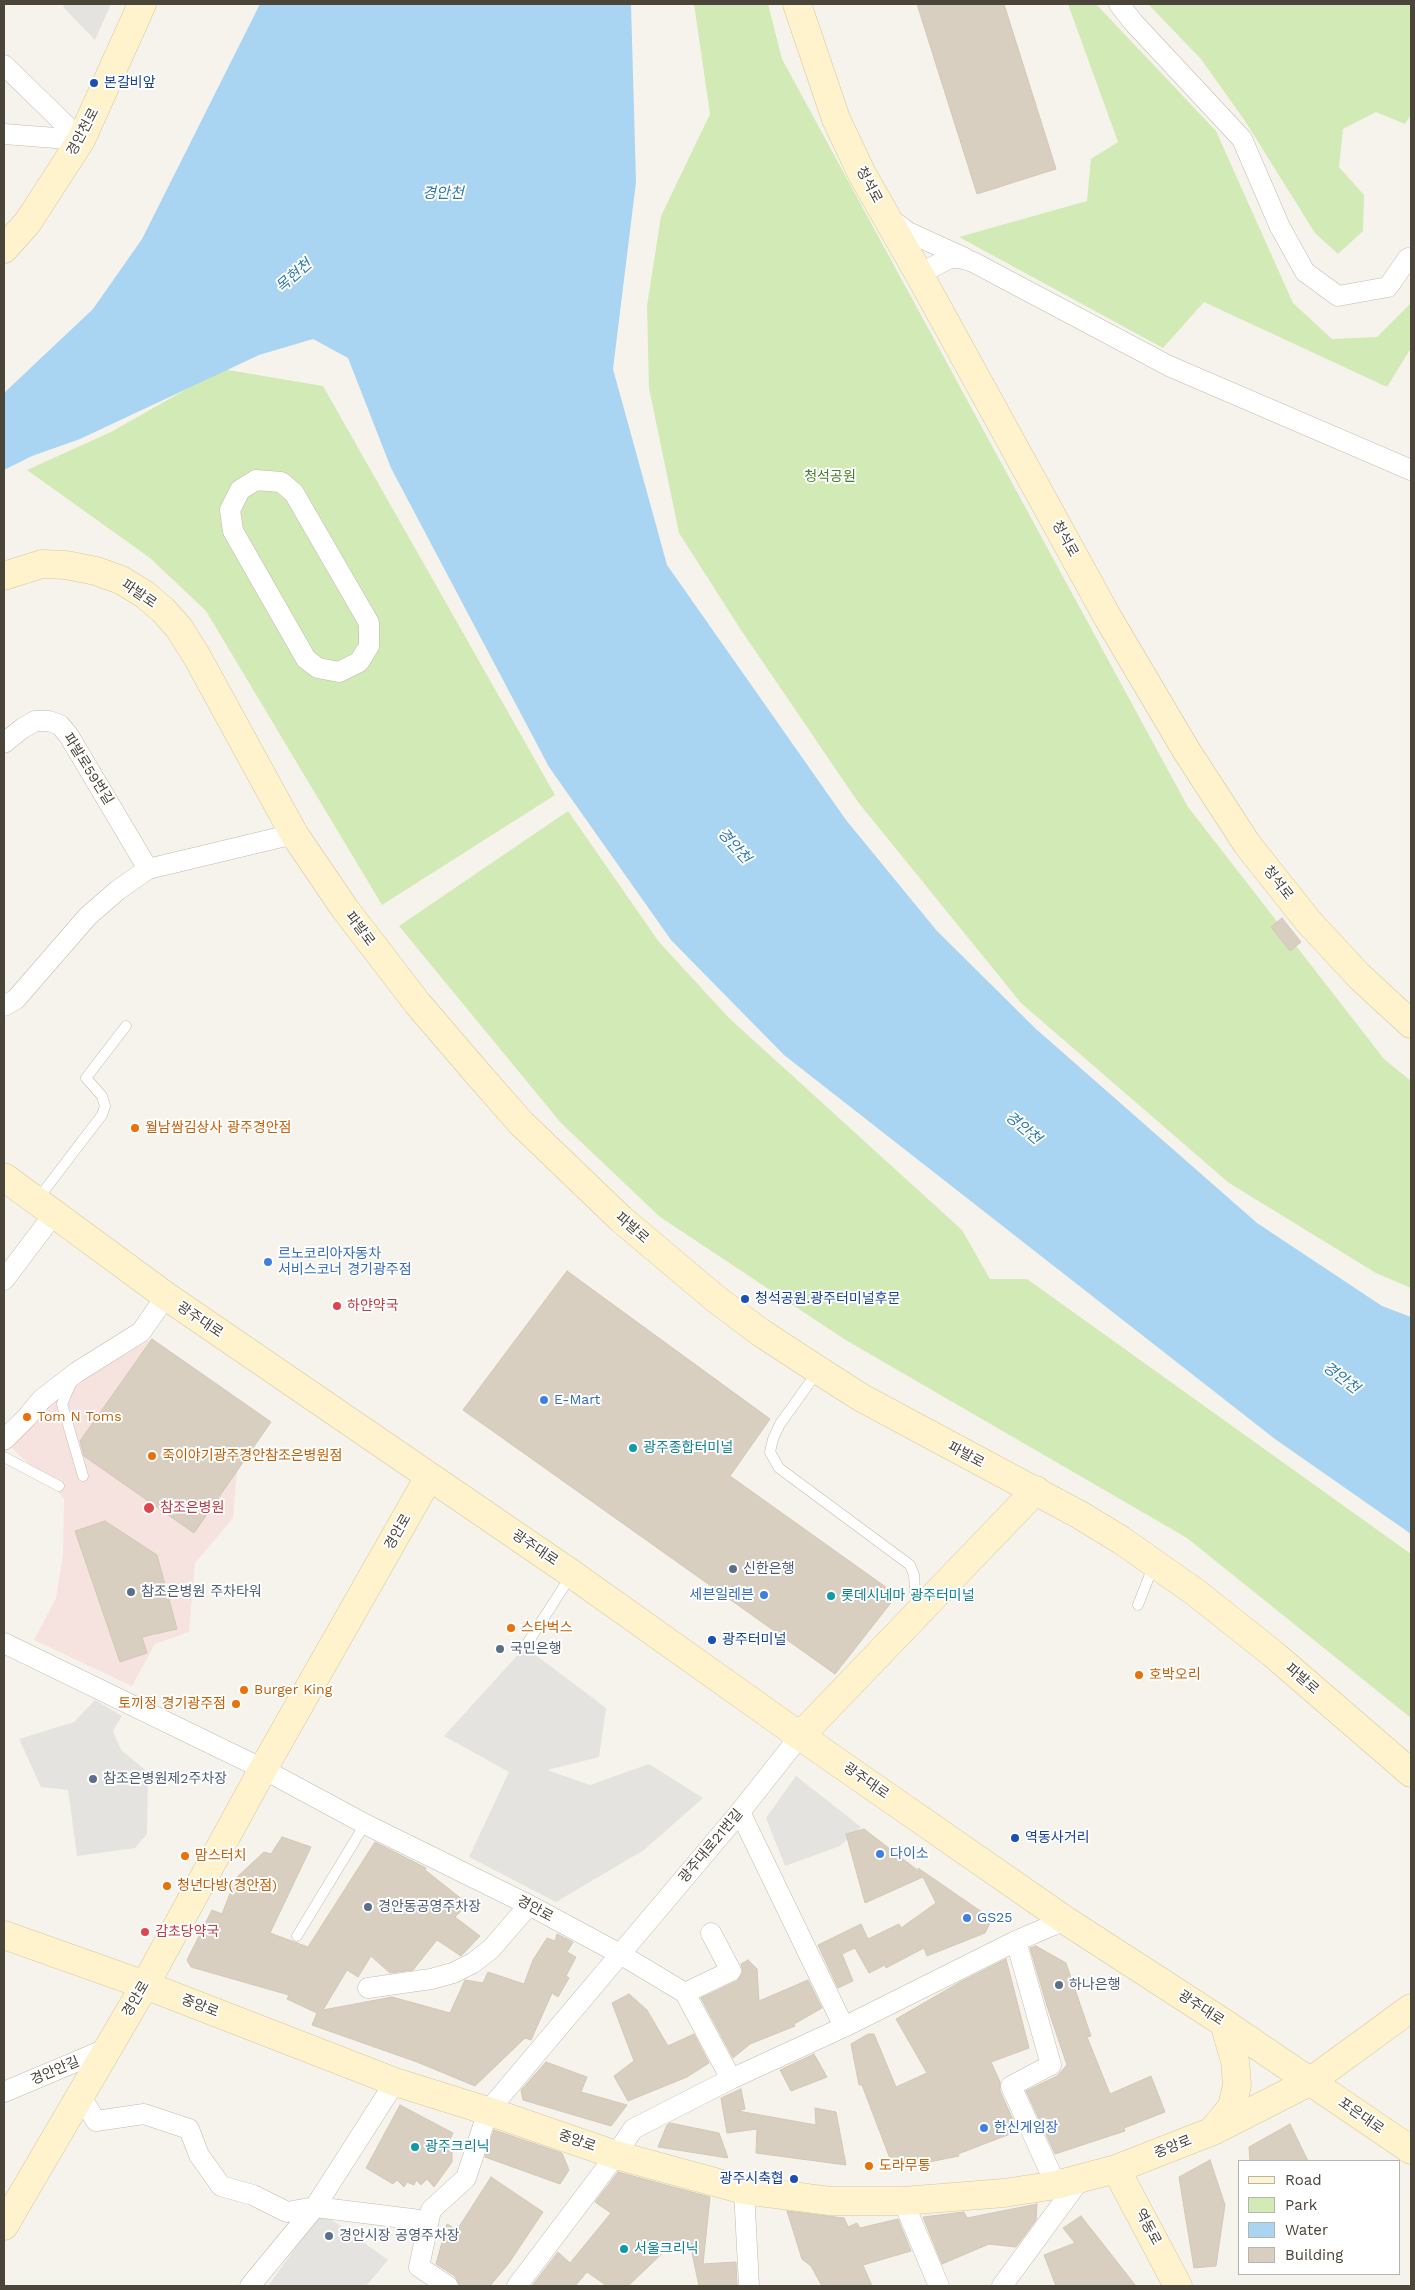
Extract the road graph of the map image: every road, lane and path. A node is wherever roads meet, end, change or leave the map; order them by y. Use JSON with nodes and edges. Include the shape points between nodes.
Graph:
{"nodes":[{"id":1,"x":142,"y":4,"type":"edge"},
{"id":2,"x":797,"y":4,"type":"edge"},
{"id":3,"x":1119,"y":4,"type":"edge"},
{"id":4,"x":4,"y":65,"type":"edge"},
{"id":5,"x":4,"y":134,"type":"edge"},
{"id":6,"x":81,"y":140,"type":"junction"},
{"id":7,"x":885,"y":214,"type":"junction"},
{"id":8,"x":4,"y":249,"type":"edge"},
{"id":9,"x":1408,"y":258,"type":"dead end"},
{"id":10,"x":973,"y":262,"type":"junction"},
{"id":11,"x":919,"y":274,"type":"junction"},
{"id":12,"x":1411,"y":470,"type":"edge"},
{"id":13,"x":233,"y":531,"type":"joint"},
{"id":14,"x":4,"y":576,"type":"edge"},
{"id":15,"x":4,"y":744,"type":"edge"},
{"id":16,"x":294,"y":834,"type":"junction"},
{"id":17,"x":148,"y":869,"type":"junction"},
{"id":18,"x":4,"y":1006,"type":"edge"},
{"id":19,"x":1411,"y":1024,"type":"edge"},
{"id":20,"x":126,"y":1026,"type":"dead end"},
{"id":21,"x":4,"y":1177,"type":"edge"},
{"id":22,"x":45,"y":1207,"type":"junction"},
{"id":23,"x":4,"y":1280,"type":"edge"},
{"id":24,"x":166,"y":1296,"type":"junction"},
{"id":25,"x":818,"y":1370,"type":"junction"},
{"id":26,"x":77,"y":1372,"type":"junction"},
{"id":27,"x":4,"y":1440,"type":"edge"},
{"id":28,"x":4,"y":1457,"type":"edge"},
{"id":29,"x":83,"y":1476,"type":"dead end"},
{"id":30,"x":430,"y":1477,"type":"junction"},
{"id":31,"x":59,"y":1486,"type":"dead end"},
{"id":32,"x":1036,"y":1490,"type":"junction"},
{"id":33,"x":1154,"y":1563,"type":"junction"},
{"id":34,"x":572,"y":1574,"type":"junction"},
{"id":35,"x":1138,"y":1605,"type":"dead end"},
{"id":36,"x":916,"y":1614,"type":"junction"},
{"id":37,"x":4,"y":1643,"type":"edge"},
{"id":38,"x":525,"y":1647,"type":"dead end"},
{"id":39,"x":800,"y":1736,"type":"junction"},
{"id":40,"x":263,"y":1769,"type":"junction"},
{"id":41,"x":1411,"y":1773,"type":"edge"},
{"id":42,"x":740,"y":1812,"type":"junction"},
{"id":43,"x":365,"y":1824,"type":"junction"},
{"id":44,"x":529,"y":1905,"type":"junction"},
{"id":45,"x":1065,"y":1920,"type":"junction"},
{"id":46,"x":711,"y":1933,"type":"dead end"},
{"id":47,"x":4,"y":1935,"type":"edge"},
{"id":48,"x":297,"y":1936,"type":"dead end"},
{"id":49,"x":1016,"y":1941,"type":"junction"},
{"id":50,"x":620,"y":1954,"type":"junction"},
{"id":51,"x":145,"y":1985,"type":"junction"},
{"id":52,"x":368,"y":1988,"type":"dead end"},
{"id":53,"x":685,"y":1994,"type":"junction"},
{"id":54,"x":1411,"y":2008,"type":"edge"},
{"id":55,"x":1224,"y":2023,"type":"junction"},
{"id":56,"x":844,"y":2027,"type":"junction"},
{"id":57,"x":106,"y":2049,"type":"junction"},
{"id":58,"x":731,"y":2079,"type":"junction"},
{"id":59,"x":1312,"y":2081,"type":"junction"},
{"id":60,"x":394,"y":2082,"type":"junction"},
{"id":61,"x":4,"y":2092,"type":"edge"},
{"id":62,"x":81,"y":2097,"type":"junction"},
{"id":63,"x":488,"y":2111,"type":"junction"},
{"id":64,"x":1365,"y":2120,"type":"junction"},
{"id":65,"x":1213,"y":2131,"type":"junction"},
{"id":66,"x":1411,"y":2132,"type":"edge"},
{"id":67,"x":1411,"y":2150,"type":"edge"},
{"id":68,"x":616,"y":2155,"type":"junction"},
{"id":69,"x":1116,"y":2169,"type":"junction"},
{"id":70,"x":1411,"y":2170,"type":"edge"},
{"id":71,"x":1069,"y":2182,"type":"junction"},
{"id":72,"x":744,"y":2190,"type":"junction"},
{"id":73,"x":903,"y":2201,"type":"junction"},
{"id":74,"x":315,"y":2207,"type":"junction"},
{"id":75,"x":6,"y":2218,"type":"edge"},
{"id":76,"x":428,"y":2221,"type":"junction"},
{"id":77,"x":250,"y":2286,"type":"edge"},
{"id":78,"x":448,"y":2286,"type":"edge"},
{"id":79,"x":518,"y":2286,"type":"edge"},
{"id":80,"x":749,"y":2286,"type":"edge"},
{"id":81,"x":939,"y":2286,"type":"edge"},
{"id":82,"x":1002,"y":2286,"type":"edge"},
{"id":83,"x":1178,"y":2286,"type":"edge"}],
"edges":[{"from":1,"to":6,"type":"street","name":"경안천로"},
{"from":2,"to":7,"type":"street","name":"청석로","via":[[836,119]]},
{"from":3,"to":9,"type":"street","via":[[1242,138],[1280,227],[1305,272],[1338,296],[1388,287]]},
{"from":4,"to":6,"type":"street"},
{"from":5,"to":6,"type":"street"},
{"from":6,"to":8,"type":"street","name":"경안천로","via":[[28,222]]},
{"from":7,"to":10,"type":"street","via":[[908,232]]},
{"from":7,"to":11,"type":"street","name":"청석로"},
{"from":10,"to":11,"type":"street","via":[[950,258]]},
{"from":10,"to":12,"type":"street","via":[[1169,366]]},
{"from":11,"to":19,"type":"street","name":"청석로","via":[[1108,618],[1186,750],[1247,844],[1308,921],[1359,976]]},
{"from":13,"to":13,"type":"street","via":[[230,510],[240,490],[256,480],[281,482],[294,493],[369,623],[369,646],[359,662],[339,672],[318,668],[306,659]]},
{"from":14,"to":16,"type":"street","name":"파발로","via":[[42,564],[96,571],[121,580],[162,610],[179,628],[196,655]]},
{"from":15,"to":17,"type":"street","name":"파발로59번길","via":[[35,721],[49,721],[60,726]]},
{"from":16,"to":17,"type":"street"},
{"from":16,"to":25,"type":"street","name":"파발로","via":[[345,909],[418,1004],[521,1124],[621,1219],[716,1299]]},
{"from":17,"to":18,"type":"street","via":[[88,916],[16,999]]},
{"from":20,"to":22,"type":"lane","via":[[86,1078],[102,1096],[105,1106]]},
{"from":21,"to":22,"type":"street","name":"광주대로"},
{"from":22,"to":23,"type":"street"},
{"from":22,"to":24,"type":"street","name":"광주대로"},
{"from":24,"to":26,"type":"street","via":[[141,1332]]},
{"from":24,"to":30,"type":"street","name":"광주대로"},
{"from":25,"to":32,"type":"street","name":"파발로","via":[[971,1458]]},
{"from":25,"to":36,"type":"lane","via":[[780,1424],[770,1452],[779,1468],[910,1565],[916,1590]]},
{"from":26,"to":27,"type":"street","via":[[42,1399]]},
{"from":26,"to":29,"type":"lane","via":[[62,1404]]},
{"from":28,"to":31,"type":"lane"},
{"from":30,"to":34,"type":"street","name":"광주대로"},
{"from":30,"to":40,"type":"street","name":"경안로"},
{"from":32,"to":33,"type":"street","name":"파발로"},
{"from":32,"to":36,"type":"street"},
{"from":33,"to":35,"type":"lane"},
{"from":33,"to":41,"type":"street","name":"파발로","via":[[1232,1620]]},
{"from":34,"to":38,"type":"lane"},
{"from":34,"to":39,"type":"street","name":"광주대로"},
{"from":36,"to":39,"type":"street"},
{"from":37,"to":40,"type":"street"},
{"from":39,"to":42,"type":"street","name":"광주대로21번길"},
{"from":39,"to":45,"type":"street","name":"광주대로"},
{"from":40,"to":43,"type":"street","name":"경안로"},
{"from":40,"to":51,"type":"street","name":"경안로"},
{"from":42,"to":50,"type":"street","name":"광주대로21번길"},
{"from":42,"to":56,"type":"street"},
{"from":43,"to":44,"type":"street","name":"경안로"},
{"from":43,"to":48,"type":"lane"},
{"from":44,"to":50,"type":"street","name":"경안로"},
{"from":44,"to":52,"type":"street","via":[[491,1950],[473,1963],[431,1979]]},
{"from":45,"to":49,"type":"street"},
{"from":45,"to":55,"type":"street","name":"광주대로"},
{"from":46,"to":53,"type":"street","via":[[731,1971]]},
{"from":47,"to":51,"type":"street","name":"중앙로"},
{"from":49,"to":56,"type":"street"},
{"from":49,"to":71,"type":"street","via":[[1051,2065],[1011,2086]]},
{"from":50,"to":53,"type":"street"},
{"from":50,"to":63,"type":"street","name":"광주대로21번길"},
{"from":51,"to":57,"type":"street","name":"경안로"},
{"from":51,"to":60,"type":"street","name":"중앙로"},
{"from":53,"to":58,"type":"street"},
{"from":54,"to":59,"type":"street","name":"중앙로"},
{"from":55,"to":59,"type":"street","name":"광주대로"},
{"from":55,"to":65,"type":"street","via":[[1235,2061],[1237,2085],[1232,2107]]},
{"from":56,"to":58,"type":"street"},
{"from":57,"to":61,"type":"street","name":"경안안길"},
{"from":57,"to":62,"type":"street","name":"경안로"},
{"from":58,"to":68,"type":"street","via":[[633,2129]]},
{"from":59,"to":64,"type":"street","name":"포은대로"},
{"from":59,"to":65,"type":"street","name":"중앙로"},
{"from":60,"to":63,"type":"street","name":"중앙로"},
{"from":60,"to":74,"type":"street"},
{"from":62,"to":74,"type":"street","via":[[96,2121],[144,2114],[189,2129],[199,2155],[221,2186],[253,2195],[287,2212]]},
{"from":62,"to":75,"type":"street","name":"경안로"},
{"from":63,"to":68,"type":"street","name":"중앙로"},
{"from":63,"to":76,"type":"street","via":[[466,2178],[431,2210]]},
{"from":64,"to":66,"type":"street"},
{"from":64,"to":67,"type":"street","name":"포은대로"},
{"from":64,"to":70,"type":"street"},
{"from":65,"to":69,"type":"street","name":"중앙로"},
{"from":68,"to":72,"type":"street","name":"중앙로"},
{"from":68,"to":79,"type":"street","name":"중앙로"},
{"from":69,"to":71,"type":"street","name":"중앙로"},
{"from":69,"to":83,"type":"street","name":"역동로"},
{"from":71,"to":73,"type":"street","name":"중앙로","via":[[1004,2193]]},
{"from":71,"to":82,"type":"street"},
{"from":72,"to":73,"type":"street","name":"중앙로","via":[[830,2201]]},
{"from":72,"to":80,"type":"street"},
{"from":73,"to":81,"type":"street"},
{"from":74,"to":76,"type":"street"},
{"from":74,"to":77,"type":"street"},
{"from":76,"to":78,"type":"street","via":[[419,2266]]}]}
